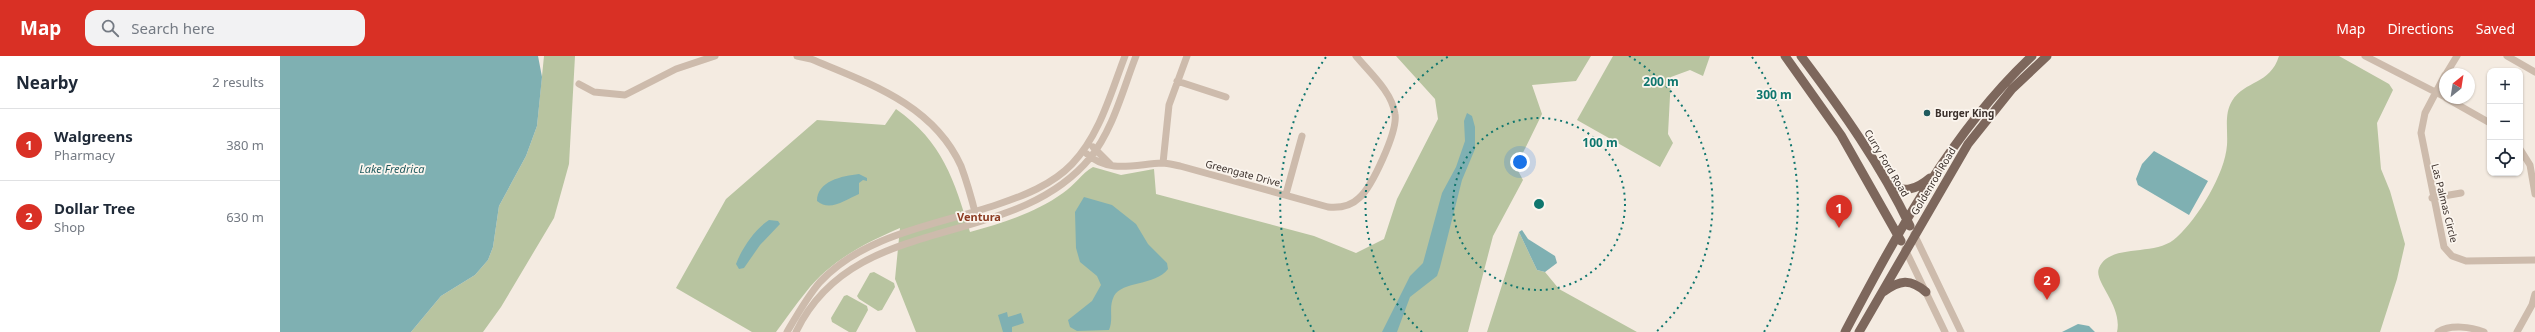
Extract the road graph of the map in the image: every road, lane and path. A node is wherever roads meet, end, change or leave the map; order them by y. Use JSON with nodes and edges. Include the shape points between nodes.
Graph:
{"nodes":[{"id":1,"x":715,"y":56,"type":"edge"},
{"id":2,"x":797,"y":56,"type":"edge"},
{"id":3,"x":1125,"y":56,"type":"edge"},
{"id":4,"x":1136,"y":56,"type":"edge"},
{"id":5,"x":1187,"y":56,"type":"edge"},
{"id":6,"x":1356,"y":56,"type":"edge"},
{"id":7,"x":1785,"y":56,"type":"edge"},
{"id":8,"x":1800,"y":56,"type":"edge"},
{"id":9,"x":2032,"y":56,"type":"edge"},
{"id":10,"x":2365,"y":56,"type":"edge"},
{"id":11,"x":2457,"y":56,"type":"edge"},
{"id":12,"x":2506,"y":56,"type":"edge"},
{"id":13,"x":2044,"y":57,"type":"edge"},
{"id":14,"x":812,"y":58,"type":"edge"},
{"id":15,"x":2449,"y":68,"type":"edge"},
{"id":16,"x":1120,"y":70,"type":"junction"},
{"id":17,"x":2535,"y":72,"type":"edge"},
{"id":18,"x":1129,"y":74,"type":"junction"},
{"id":19,"x":1177,"y":80,"type":"junction"},
{"id":20,"x":579,"y":84,"type":"dead end"},
{"id":21,"x":2439,"y":85,"type":"edge"},
{"id":22,"x":2435,"y":92,"type":"junction"},
{"id":23,"x":2439,"y":94,"type":"edge"},
{"id":24,"x":1226,"y":97,"type":"dead end"},
{"id":25,"x":2457,"y":104,"type":"edge"},
{"id":26,"x":2487,"y":121,"type":"edge"},
{"id":27,"x":1302,"y":136,"type":"dead end"},
{"id":28,"x":1088,"y":143,"type":"junction"},
{"id":29,"x":1096,"y":149,"type":"junction"},
{"id":30,"x":1082,"y":151,"type":"junction"},
{"id":31,"x":2523,"y":154,"type":"edge"},
{"id":32,"x":1090,"y":158,"type":"junction"},
{"id":33,"x":1163,"y":163,"type":"junction"},
{"id":34,"x":1111,"y":165,"type":"junction"},
{"id":35,"x":1936,"y":173,"type":"junction"},
{"id":36,"x":2534,"y":174,"type":"edge"},
{"id":37,"x":1887,"y":182,"type":"junction"},
{"id":38,"x":2461,"y":193,"type":"dead end"},
{"id":39,"x":1286,"y":194,"type":"junction"},
{"id":40,"x":2535,"y":194,"type":"edge"},
{"id":41,"x":2432,"y":198,"type":"junction"},
{"id":42,"x":975,"y":212,"type":"junction"},
{"id":43,"x":1908,"y":221,"type":"junction"},
{"id":44,"x":978,"y":222,"type":"junction"},
{"id":45,"x":1914,"y":234,"type":"junction"},
{"id":46,"x":1899,"y":236,"type":"junction"},
{"id":47,"x":1905,"y":249,"type":"junction"},
{"id":48,"x":2535,"y":260,"type":"edge"},
{"id":49,"x":1926,"y":292,"type":"junction"},
{"id":50,"x":1880,"y":294,"type":"junction"},
{"id":51,"x":2535,"y":294,"type":"edge"},
{"id":52,"x":1852,"y":320,"type":"junction"},
{"id":53,"x":787,"y":332,"type":"edge"},
{"id":54,"x":796,"y":332,"type":"edge"},
{"id":55,"x":1845,"y":332,"type":"edge"},
{"id":56,"x":1849,"y":332,"type":"edge"},
{"id":57,"x":1859,"y":332,"type":"edge"},
{"id":58,"x":1945,"y":332,"type":"edge"},
{"id":59,"x":1961,"y":332,"type":"edge"},
{"id":60,"x":2438,"y":332,"type":"edge"},
{"id":61,"x":2484,"y":332,"type":"edge"},
{"id":62,"x":2517,"y":332,"type":"edge"}],
"edges":[{"from":1,"to":20,"type":"street","via":[[682,66],[625,95],[594,92]]},
{"from":2,"to":14,"type":"street"},
{"from":3,"to":16,"type":"street"},
{"from":4,"to":18,"type":"street"},
{"from":5,"to":19,"type":"street"},
{"from":6,"to":39,"type":"street","name":"Greengate Drive","via":[[1386,94],[1395,115],[1392,137],[1365,192],[1358,199],[1338,208]]},
{"from":7,"to":46,"type":"main road","via":[[1841,135]]},
{"from":8,"to":37,"type":"main road","name":"Curry Ford Road","via":[[1844,114]]},
{"from":9,"to":35,"type":"main road","name":"Goldenrod Road","via":[[1993,95],[1967,127]]},
{"from":10,"to":22,"type":"street"},
{"from":11,"to":15,"type":"street","name":"Las Palmas Circle"},
{"from":12,"to":17,"type":"street"},
{"from":13,"to":45,"type":"main road","name":"Goldenrod Road","via":[[2012,89],[1968,144]]},
{"from":14,"to":42,"type":"street","via":[[894,95],[931,124],[961,166]]},
{"from":16,"to":18,"type":"street"},
{"from":16,"to":28,"type":"street"},
{"from":18,"to":29,"type":"street"},
{"from":19,"to":24,"type":"street"},
{"from":19,"to":33,"type":"street","via":[[1170,105]]},
{"from":21,"to":22,"type":"street","name":"Las Palmas Circle"},
{"from":22,"to":23,"type":"street"},
{"from":22,"to":41,"type":"street","name":"Las Palmas Circle","via":[[2425,113],[2421,133]]},
{"from":25,"to":26,"type":"street"},
{"from":27,"to":39,"type":"street"},
{"from":28,"to":29,"type":"street"},
{"from":28,"to":30,"type":"street"},
{"from":29,"to":32,"type":"street"},
{"from":29,"to":34,"type":"street"},
{"from":30,"to":32,"type":"street","name":"Greengate Drive"},
{"from":30,"to":42,"type":"street","via":[[1059,175],[1035,191]]},
{"from":31,"to":36,"type":"street"},
{"from":32,"to":34,"type":"street","name":"Greengate Drive"},
{"from":32,"to":44,"type":"street","via":[[1061,185],[1038,199],[1020,209]]},
{"from":33,"to":34,"type":"street","name":"Greengate Drive","via":[[1122,167]]},
{"from":33,"to":39,"type":"street","name":"Greengate Drive"},
{"from":35,"to":37,"type":"main road","via":[[1919,187],[1910,190],[1893,187]]},
{"from":35,"to":43,"type":"main road","name":"Goldenrod Road"},
{"from":36,"to":40,"type":"street"},
{"from":37,"to":43,"type":"main road","name":"Curry Ford Road"},
{"from":38,"to":41,"type":"street"},
{"from":41,"to":48,"type":"street","name":"Las Palmas Circle","via":[[2444,247],[2452,256],[2466,261]]},
{"from":42,"to":44,"type":"street"},
{"from":42,"to":53,"type":"street","via":[[886,238],[841,263],[806,299]]},
{"from":43,"to":45,"type":"main road","name":"Curry Ford Road"},
{"from":43,"to":46,"type":"main road","name":"Goldenrod Road"},
{"from":44,"to":54,"type":"street","via":[[898,245],[850,269],[818,300]]},
{"from":45,"to":47,"type":"main road","name":"Goldenrod Road"},
{"from":45,"to":59,"type":"street","name":"Curry Ford Road"},
{"from":46,"to":47,"type":"main road"},
{"from":46,"to":52,"type":"main road","name":"Goldenrod Road"},
{"from":47,"to":49,"type":"street"},
{"from":47,"to":50,"type":"main road","name":"Goldenrod Road"},
{"from":49,"to":50,"type":"main road","via":[[1911,282],[1901,281]]},
{"from":49,"to":58,"type":"street"},
{"from":50,"to":57,"type":"main road","name":"Goldenrod Road"},
{"from":51,"to":62,"type":"street"},
{"from":52,"to":55,"type":"main road","name":"Goldenrod Road"},
{"from":52,"to":56,"type":"main road"},
{"from":60,"to":61,"type":"street","via":[[2443,329],[2464,327]]}]}
